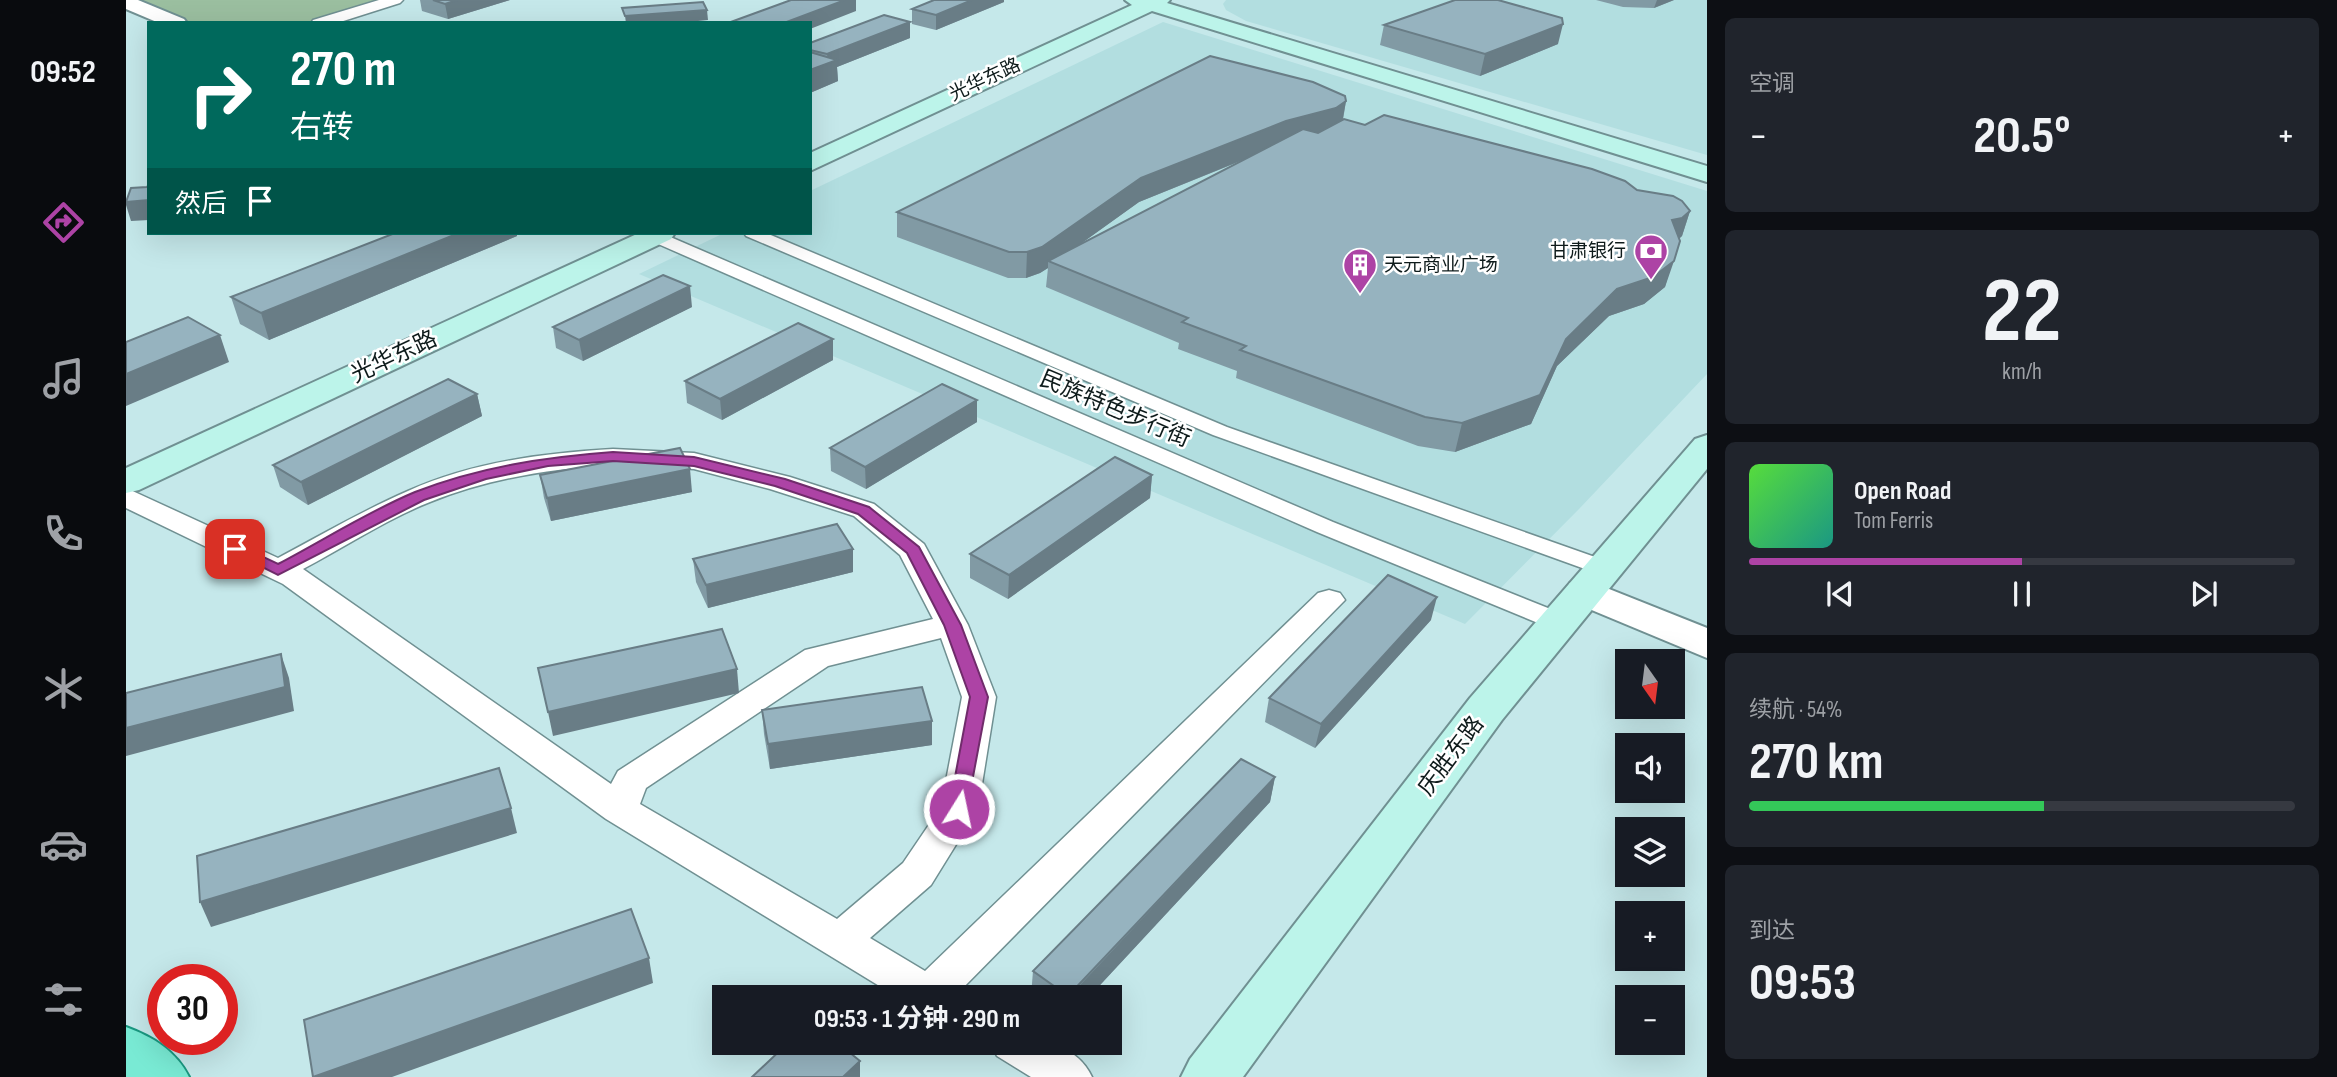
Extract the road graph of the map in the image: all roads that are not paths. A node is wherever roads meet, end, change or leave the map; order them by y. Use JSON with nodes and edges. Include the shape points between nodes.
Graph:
{"nodes":[{"id":1,"x":395,"y":0,"type":"edge"},
{"id":2,"x":126,"y":2,"type":"edge"},
{"id":3,"x":1134,"y":5,"type":"edge"},
{"id":4,"x":172,"y":21,"type":"edge"},
{"id":5,"x":325,"y":21,"type":"edge"},
{"id":6,"x":812,"y":162,"type":"edge"},
{"id":7,"x":1707,"y":174,"type":"edge"},
{"id":8,"x":656,"y":235,"type":"edge"},
{"id":9,"x":660,"y":235,"type":"edge"},
{"id":10,"x":757,"y":235,"type":"edge"},
{"id":11,"x":1707,"y":446,"type":"edge"},
{"id":12,"x":126,"y":482,"type":"edge"},
{"id":13,"x":126,"y":497,"type":"edge"},
{"id":14,"x":278,"y":570,"type":"junction"},
{"id":15,"x":1582,"y":594,"type":"junction"},
{"id":16,"x":1329,"y":600,"type":"dead end"},
{"id":17,"x":952,"y":625,"type":"junction"},
{"id":18,"x":1707,"y":644,"type":"edge"},
{"id":19,"x":619,"y":810,"type":"junction"},
{"id":20,"x":838,"y":941,"type":"junction"},
{"id":21,"x":914,"y":985,"type":"edge"},
{"id":22,"x":944,"y":985,"type":"edge"},
{"id":23,"x":126,"y":1052,"type":"edge"},
{"id":24,"x":1032,"y":1055,"type":"edge"},
{"id":25,"x":160,"y":1077,"type":"edge"},
{"id":26,"x":1070,"y":1077,"type":"edge"},
{"id":27,"x":1210,"y":1077,"type":"edge"}],
"edges":[{"from":1,"to":5,"type":"street"},
{"from":2,"to":4,"type":"street"},
{"from":3,"to":6,"type":"main road","name":"光华东路"},
{"from":3,"to":7,"type":"main road"},
{"from":8,"to":12,"type":"main road","name":"光华东路"},
{"from":9,"to":15,"type":"street","name":"民族特色步行街","via":[[1325,527]]},
{"from":10,"to":15,"type":"street","name":"民族特色步行街","via":[[1220,431]]},
{"from":11,"to":15,"type":"main road","name":"庆胜东路"},
{"from":13,"to":14,"type":"street"},
{"from":14,"to":17,"type":"street","via":[[419,496],[482,475],[548,461],[613,457],[694,461],[864,510],[914,550]]},
{"from":14,"to":19,"type":"street"},
{"from":15,"to":18,"type":"street"},
{"from":15,"to":27,"type":"main road","name":"庆胜东路","via":[[1486,709]]},
{"from":16,"to":22,"type":"street"},
{"from":17,"to":19,"type":"street","via":[[817,658],[631,780]]},
{"from":17,"to":20,"type":"street","via":[[979,697],[959,809],[917,874]]},
{"from":19,"to":20,"type":"street"},
{"from":20,"to":21,"type":"street"},
{"from":23,"to":25,"type":"main road"},
{"from":24,"to":26,"type":"street"}]}
